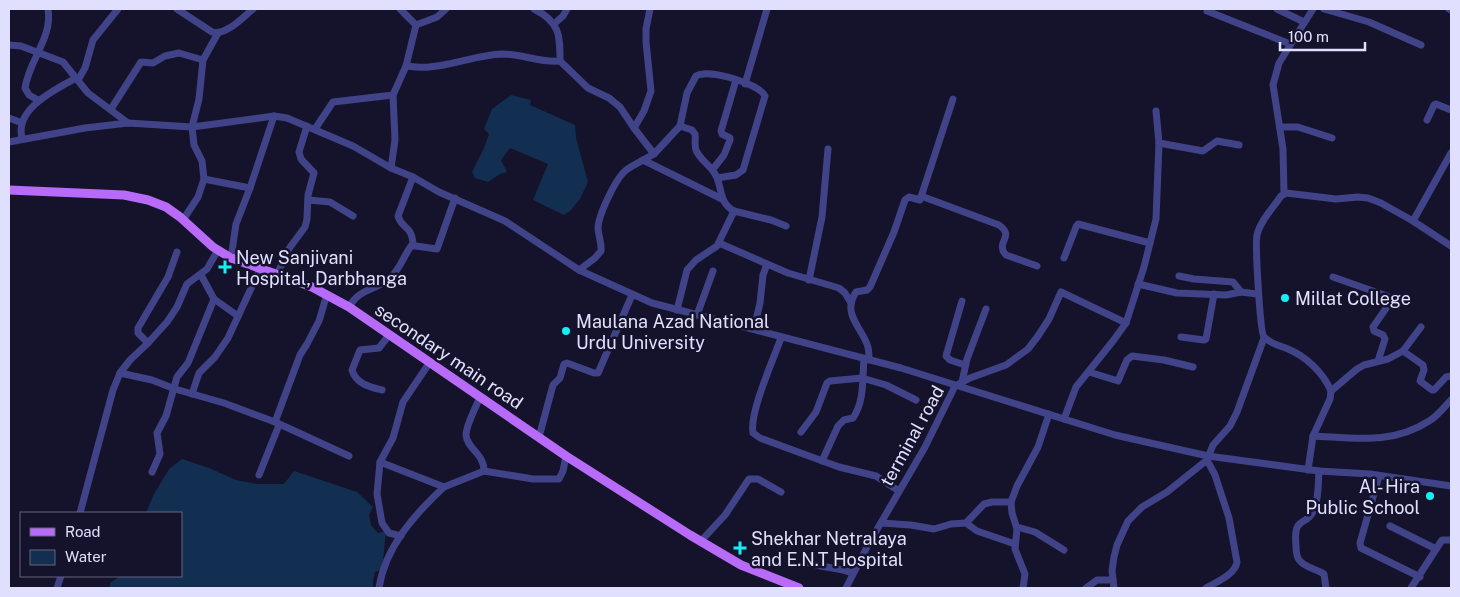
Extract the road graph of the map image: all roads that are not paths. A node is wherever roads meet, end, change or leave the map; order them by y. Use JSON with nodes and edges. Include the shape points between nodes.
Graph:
{"nodes":[{"id":1,"x":48,"y":9,"type":"edge"},
{"id":2,"x":118,"y":9,"type":"edge"},
{"id":3,"x":177,"y":9,"type":"edge"},
{"id":4,"x":253,"y":9,"type":"edge"},
{"id":5,"x":400,"y":9,"type":"edge"},
{"id":6,"x":446,"y":9,"type":"edge"},
{"id":7,"x":534,"y":9,"type":"edge"},
{"id":8,"x":567,"y":9,"type":"edge"},
{"id":9,"x":650,"y":9,"type":"edge"},
{"id":10,"x":767,"y":9,"type":"edge"},
{"id":11,"x":1277,"y":9,"type":"edge"},
{"id":12,"x":1313,"y":9,"type":"edge"},
{"id":13,"x":1324,"y":9,"type":"edge"},
{"id":14,"x":1208,"y":11,"type":"dead end"},
{"id":15,"x":1304,"y":22,"type":"junction"},
{"id":16,"x":554,"y":24,"type":"junction"},
{"id":17,"x":416,"y":25,"type":"junction"},
{"id":18,"x":218,"y":33,"type":"junction"},
{"id":19,"x":1290,"y":44,"type":"junction"},
{"id":20,"x":9,"y":45,"type":"edge"},
{"id":21,"x":1421,"y":45,"type":"dead end"},
{"id":22,"x":39,"y":52,"type":"junction"},
{"id":23,"x":203,"y":60,"type":"junction"},
{"id":24,"x":560,"y":61,"type":"junction"},
{"id":25,"x":406,"y":66,"type":"junction"},
{"id":26,"x":77,"y":79,"type":"junction"},
{"id":27,"x":736,"y":80,"type":"junction"},
{"id":28,"x":744,"y":84,"type":"junction"},
{"id":29,"x":393,"y":95,"type":"junction"},
{"id":30,"x":953,"y":99,"type":"dead end"},
{"id":31,"x":38,"y":100,"type":"junction"},
{"id":32,"x":111,"y":109,"type":"junction"},
{"id":33,"x":1451,"y":110,"type":"edge"},
{"id":34,"x":1156,"y":111,"type":"dead end"},
{"id":35,"x":274,"y":116,"type":"junction"},
{"id":36,"x":9,"y":118,"type":"edge"},
{"id":37,"x":1427,"y":120,"type":"dead end"},
{"id":38,"x":22,"y":123,"type":"junction"},
{"id":39,"x":128,"y":124,"type":"junction"},
{"id":40,"x":306,"y":126,"type":"junction"},
{"id":41,"x":680,"y":126,"type":"junction"},
{"id":42,"x":192,"y":127,"type":"junction"},
{"id":43,"x":1280,"y":127,"type":"junction"},
{"id":44,"x":634,"y":128,"type":"junction"},
{"id":45,"x":314,"y":129,"type":"junction"},
{"id":46,"x":22,"y":138,"type":"junction"},
{"id":47,"x":1332,"y":138,"type":"dead end"},
{"id":48,"x":9,"y":142,"type":"edge"},
{"id":49,"x":1159,"y":143,"type":"junction"},
{"id":50,"x":1239,"y":145,"type":"dead end"},
{"id":51,"x":828,"y":149,"type":"dead end"},
{"id":52,"x":1451,"y":153,"type":"edge"},
{"id":53,"x":654,"y":154,"type":"junction"},
{"id":54,"x":643,"y":160,"type":"junction"},
{"id":55,"x":391,"y":168,"type":"junction"},
{"id":56,"x":712,"y":169,"type":"junction"},
{"id":57,"x":413,"y":178,"type":"junction"},
{"id":58,"x":717,"y":178,"type":"junction"},
{"id":59,"x":204,"y":179,"type":"junction"},
{"id":60,"x":250,"y":188,"type":"junction"},
{"id":61,"x":9,"y":190,"type":"edge"},
{"id":62,"x":19,"y":191,"type":"junction"},
{"id":63,"x":1284,"y":194,"type":"junction"},
{"id":64,"x":9,"y":196,"type":"edge"},
{"id":65,"x":921,"y":196,"type":"junction"},
{"id":66,"x":455,"y":198,"type":"junction"},
{"id":67,"x":722,"y":199,"type":"junction"},
{"id":68,"x":308,"y":200,"type":"junction"},
{"id":69,"x":734,"y":211,"type":"junction"},
{"id":70,"x":353,"y":216,"type":"dead end"},
{"id":71,"x":183,"y":220,"type":"junction"},
{"id":72,"x":1413,"y":221,"type":"junction"},
{"id":73,"x":786,"y":226,"type":"dead end"},
{"id":74,"x":719,"y":243,"type":"junction"},
{"id":75,"x":1150,"y":243,"type":"junction"},
{"id":76,"x":413,"y":245,"type":"junction"},
{"id":77,"x":1451,"y":246,"type":"edge"},
{"id":78,"x":218,"y":250,"type":"junction"},
{"id":79,"x":177,"y":252,"type":"dead end"},
{"id":80,"x":231,"y":258,"type":"junction"},
{"id":81,"x":1064,"y":258,"type":"dead end"},
{"id":82,"x":767,"y":264,"type":"junction"},
{"id":83,"x":1037,"y":266,"type":"dead end"},
{"id":84,"x":260,"y":269,"type":"junction"},
{"id":85,"x":579,"y":270,"type":"junction"},
{"id":86,"x":712,"y":270,"type":"dead end"},
{"id":87,"x":201,"y":275,"type":"junction"},
{"id":88,"x":277,"y":275,"type":"junction"},
{"id":89,"x":1179,"y":276,"type":"dead end"},
{"id":90,"x":1333,"y":277,"type":"dead end"},
{"id":91,"x":809,"y":280,"type":"junction"},
{"id":92,"x":1138,"y":284,"type":"junction"},
{"id":93,"x":1241,"y":292,"type":"junction"},
{"id":94,"x":327,"y":294,"type":"junction"},
{"id":95,"x":632,"y":294,"type":"junction"},
{"id":96,"x":1214,"y":294,"type":"junction"},
{"id":97,"x":1257,"y":294,"type":"junction"},
{"id":98,"x":214,"y":299,"type":"junction"},
{"id":99,"x":962,"y":301,"type":"dead end"},
{"id":100,"x":851,"y":303,"type":"junction"},
{"id":101,"x":348,"y":307,"type":"junction"},
{"id":102,"x":986,"y":309,"type":"dead end"},
{"id":103,"x":677,"y":310,"type":"junction"},
{"id":104,"x":697,"y":315,"type":"junction"},
{"id":105,"x":238,"y":316,"type":"junction"},
{"id":106,"x":1126,"y":323,"type":"junction"},
{"id":107,"x":1421,"y":327,"type":"dead end"},
{"id":108,"x":754,"y":329,"type":"junction"},
{"id":109,"x":389,"y":335,"type":"junction"},
{"id":110,"x":1181,"y":337,"type":"dead end"},
{"id":111,"x":781,"y":338,"type":"junction"},
{"id":112,"x":1264,"y":338,"type":"junction"},
{"id":113,"x":148,"y":343,"type":"junction"},
{"id":114,"x":1403,"y":351,"type":"junction"},
{"id":115,"x":866,"y":359,"type":"junction"},
{"id":116,"x":1378,"y":361,"type":"junction"},
{"id":117,"x":430,"y":362,"type":"junction"},
{"id":118,"x":965,"y":365,"type":"junction"},
{"id":119,"x":1194,"y":367,"type":"dead end"},
{"id":120,"x":1089,"y":372,"type":"junction"},
{"id":121,"x":120,"y":373,"type":"junction"},
{"id":122,"x":1451,"y":376,"type":"edge"},
{"id":123,"x":862,"y":378,"type":"junction"},
{"id":124,"x":959,"y":384,"type":"junction"},
{"id":125,"x":175,"y":389,"type":"junction"},
{"id":126,"x":382,"y":390,"type":"dead end"},
{"id":127,"x":1331,"y":391,"type":"junction"},
{"id":128,"x":192,"y":394,"type":"junction"},
{"id":129,"x":480,"y":397,"type":"junction"},
{"id":130,"x":916,"y":400,"type":"dead end"},
{"id":131,"x":1451,"y":400,"type":"edge"},
{"id":132,"x":1049,"y":414,"type":"junction"},
{"id":133,"x":1064,"y":419,"type":"junction"},
{"id":134,"x":277,"y":423,"type":"junction"},
{"id":135,"x":801,"y":432,"type":"dead end"},
{"id":136,"x":1313,"y":436,"type":"junction"},
{"id":137,"x":539,"y":437,"type":"junction"},
{"id":138,"x":349,"y":456,"type":"dead end"},
{"id":139,"x":566,"y":456,"type":"junction"},
{"id":140,"x":1207,"y":458,"type":"junction"},
{"id":141,"x":822,"y":461,"type":"junction"},
{"id":142,"x":380,"y":462,"type":"junction"},
{"id":143,"x":1308,"y":470,"type":"junction"},
{"id":144,"x":484,"y":471,"type":"junction"},
{"id":145,"x":1320,"y":471,"type":"junction"},
{"id":146,"x":152,"y":472,"type":"dead end"},
{"id":147,"x":259,"y":475,"type":"dead end"},
{"id":148,"x":1379,"y":476,"type":"junction"},
{"id":149,"x":444,"y":486,"type":"junction"},
{"id":150,"x":1451,"y":486,"type":"edge"},
{"id":151,"x":899,"y":491,"type":"junction"},
{"id":152,"x":782,"y":492,"type":"dead end"},
{"id":153,"x":1011,"y":502,"type":"junction"},
{"id":154,"x":80,"y":512,"type":"edge"},
{"id":155,"x":881,"y":523,"type":"junction"},
{"id":156,"x":966,"y":523,"type":"junction"},
{"id":157,"x":1390,"y":526,"type":"dead end"},
{"id":158,"x":1017,"y":527,"type":"junction"},
{"id":159,"x":401,"y":536,"type":"junction"},
{"id":160,"x":1451,"y":540,"type":"edge"},
{"id":161,"x":701,"y":541,"type":"junction"},
{"id":162,"x":1015,"y":544,"type":"junction"},
{"id":163,"x":1436,"y":549,"type":"junction"},
{"id":164,"x":1064,"y":550,"type":"dead end"},
{"id":165,"x":806,"y":562,"type":"dead end"},
{"id":166,"x":853,"y":573,"type":"junction"},
{"id":167,"x":1420,"y":577,"type":"junction"},
{"id":168,"x":1114,"y":584,"type":"edge"},
{"id":169,"x":783,"y":585,"type":"edge"},
{"id":170,"x":1211,"y":587,"type":"edge"},
{"id":171,"x":379,"y":588,"type":"edge"},
{"id":172,"x":799,"y":588,"type":"edge"},
{"id":173,"x":846,"y":588,"type":"edge"},
{"id":174,"x":1023,"y":588,"type":"edge"},
{"id":175,"x":1086,"y":588,"type":"edge"},
{"id":176,"x":1326,"y":588,"type":"edge"},
{"id":177,"x":1411,"y":588,"type":"edge"}],
"edges":[{"from":1,"to":22,"type":"street","via":[[48,30]]},
{"from":2,"to":26,"type":"street","via":[[93,40],[85,68]]},
{"from":3,"to":18,"type":"street"},
{"from":4,"to":18,"type":"street"},
{"from":5,"to":17,"type":"street"},
{"from":6,"to":17,"type":"street","via":[[437,17]]},
{"from":7,"to":16,"type":"street"},
{"from":8,"to":16,"type":"street"},
{"from":9,"to":44,"type":"street","via":[[646,42],[650,91]]},
{"from":10,"to":28,"type":"street"},
{"from":11,"to":15,"type":"street"},
{"from":12,"to":15,"type":"street"},
{"from":13,"to":21,"type":"street","via":[[1369,22]]},
{"from":14,"to":19,"type":"street"},
{"from":15,"to":19,"type":"street"},
{"from":16,"to":24,"type":"street","via":[[560,38]]},
{"from":17,"to":25,"type":"street"},
{"from":18,"to":23,"type":"street"},
{"from":19,"to":43,"type":"street","via":[[1279,63],[1273,85]]},
{"from":20,"to":22,"type":"street"},
{"from":22,"to":26,"type":"street","via":[[63,62]]},
{"from":22,"to":31,"type":"street","via":[[25,88],[29,96]]},
{"from":23,"to":32,"type":"street","via":[[179,53],[154,62],[142,62]]},
{"from":23,"to":42,"type":"street"},
{"from":24,"to":25,"type":"street","via":[[545,62],[513,54],[432,67]]},
{"from":24,"to":44,"type":"street","via":[[588,88],[620,107]]},
{"from":25,"to":29,"type":"street"},
{"from":26,"to":31,"type":"street"},
{"from":26,"to":32,"type":"street","via":[[88,93]]},
{"from":27,"to":28,"type":"street"},
{"from":27,"to":41,"type":"street","via":[[711,73],[696,76],[687,93]]},
{"from":27,"to":56,"type":"street","via":[[721,131],[730,140],[724,156]]},
{"from":28,"to":58,"type":"street","via":[[764,92],[764,100],[743,170]]},
{"from":29,"to":45,"type":"street","via":[[333,102]]},
{"from":29,"to":55,"type":"street","via":[[395,140]]},
{"from":30,"to":65,"type":"street"},
{"from":31,"to":38,"type":"street"},
{"from":32,"to":39,"type":"street"},
{"from":33,"to":37,"type":"street","via":[[1436,104]]},
{"from":34,"to":49,"type":"street"},
{"from":35,"to":40,"type":"street"},
{"from":35,"to":42,"type":"street"},
{"from":35,"to":60,"type":"street"},
{"from":36,"to":38,"type":"street"},
{"from":38,"to":46,"type":"street"},
{"from":39,"to":42,"type":"street"},
{"from":39,"to":46,"type":"street"},
{"from":40,"to":45,"type":"street"},
{"from":40,"to":68,"type":"street","via":[[299,152],[314,173]]},
{"from":41,"to":53,"type":"street"},
{"from":41,"to":56,"type":"street","via":[[694,132],[699,156]]},
{"from":42,"to":59,"type":"street"},
{"from":43,"to":47,"type":"street","via":[[1298,127]]},
{"from":43,"to":63,"type":"street"},
{"from":44,"to":53,"type":"street"},
{"from":45,"to":55,"type":"street"},
{"from":46,"to":48,"type":"street"},
{"from":49,"to":50,"type":"street","via":[[1202,151],[1217,141]]},
{"from":49,"to":75,"type":"street","via":[[1156,219]]},
{"from":51,"to":91,"type":"street","via":[[822,217]]},
{"from":52,"to":72,"type":"street"},
{"from":53,"to":54,"type":"street"},
{"from":54,"to":67,"type":"street"},
{"from":54,"to":85,"type":"street","via":[[619,178],[599,222],[602,251]]},
{"from":55,"to":57,"type":"street"},
{"from":56,"to":58,"type":"street"},
{"from":57,"to":66,"type":"street"},
{"from":57,"to":76,"type":"street","via":[[398,216],[411,232]]},
{"from":58,"to":67,"type":"street"},
{"from":59,"to":60,"type":"street"},
{"from":59,"to":71,"type":"street","via":[[198,197]]},
{"from":60,"to":80,"type":"street","via":[[236,224]]},
{"from":61,"to":62,"type":"main road","name":"secondary main road"},
{"from":62,"to":64,"type":"street"},
{"from":62,"to":71,"type":"main road","name":"secondary main road","via":[[124,195],[166,207]]},
{"from":63,"to":72,"type":"street","via":[[1336,199],[1363,197]]},
{"from":63,"to":97,"type":"street","via":[[1256,236]]},
{"from":65,"to":83,"type":"street","via":[[999,225],[1006,233],[1001,247],[1003,252]]},
{"from":65,"to":100,"type":"street","via":[[919,201],[906,198],[870,287],[856,292]]},
{"from":66,"to":76,"type":"street","via":[[438,248]]},
{"from":66,"to":85,"type":"street","via":[[505,221]]},
{"from":67,"to":69,"type":"street"},
{"from":68,"to":70,"type":"street","via":[[330,202]]},
{"from":68,"to":88,"type":"street","via":[[305,226],[288,250]]},
{"from":69,"to":73,"type":"street"},
{"from":69,"to":74,"type":"street"},
{"from":71,"to":78,"type":"main road","name":"secondary main road"},
{"from":72,"to":77,"type":"street"},
{"from":74,"to":82,"type":"street"},
{"from":74,"to":103,"type":"street","via":[[687,270]]},
{"from":75,"to":81,"type":"street","via":[[1078,224]]},
{"from":75,"to":92,"type":"street"},
{"from":76,"to":101,"type":"street","via":[[394,274],[382,284],[358,295]]},
{"from":78,"to":80,"type":"main road","name":"secondary main road"},
{"from":78,"to":87,"type":"street"},
{"from":79,"to":113,"type":"street","via":[[168,277],[138,328],[138,333]]},
{"from":80,"to":84,"type":"main road","name":"secondary main road"},
{"from":82,"to":91,"type":"street"},
{"from":82,"to":108,"type":"street"},
{"from":84,"to":88,"type":"main road","name":"secondary main road"},
{"from":84,"to":105,"type":"street"},
{"from":85,"to":95,"type":"street"},
{"from":86,"to":104,"type":"street"},
{"from":87,"to":98,"type":"street"},
{"from":87,"to":113,"type":"street","via":[[187,284],[173,315]]},
{"from":88,"to":94,"type":"main road","name":"secondary main road"},
{"from":89,"to":93,"type":"street","via":[[1233,282]]},
{"from":90,"to":116,"type":"street","via":[[1390,298],[1373,327],[1385,339]]},
{"from":91,"to":100,"type":"street","via":[[839,288]]},
{"from":92,"to":96,"type":"street","via":[[1178,293]]},
{"from":92,"to":106,"type":"street"},
{"from":93,"to":96,"type":"street"},
{"from":93,"to":97,"type":"street"},
{"from":94,"to":101,"type":"main road","name":"secondary main road"},
{"from":94,"to":134,"type":"street","via":[[316,326],[300,355]]},
{"from":95,"to":103,"type":"street"},
{"from":95,"to":137,"type":"street","via":[[598,373],[564,364],[560,378],[553,386]]},
{"from":96,"to":110,"type":"street","via":[[1206,339]]},
{"from":97,"to":112,"type":"street"},
{"from":98,"to":105,"type":"street"},
{"from":98,"to":125,"type":"street","via":[[188,363],[177,377]]},
{"from":99,"to":118,"type":"street","via":[[946,356]]},
{"from":100,"to":115,"type":"street","via":[[852,318],[868,345]]},
{"from":101,"to":109,"type":"main road","name":"secondary main road"},
{"from":102,"to":118,"type":"street"},
{"from":103,"to":104,"type":"street"},
{"from":104,"to":108,"type":"street"},
{"from":105,"to":128,"type":"street","via":[[220,351],[199,373]]},
{"from":106,"to":120,"type":"street"},
{"from":106,"to":124,"type":"street","name":"terminal road","via":[[1061,292],[1028,349],[1006,365]]},
{"from":107,"to":114,"type":"street"},
{"from":108,"to":111,"type":"street"},
{"from":109,"to":117,"type":"main road","name":"secondary main road"},
{"from":109,"to":126,"type":"street","via":[[379,348],[360,350],[352,370],[364,385]]},
{"from":111,"to":115,"type":"street"},
{"from":111,"to":141,"type":"street","via":[[758,404],[753,432],[760,438]]},
{"from":112,"to":127,"type":"street","via":[[1308,361]]},
{"from":112,"to":140,"type":"street","via":[[1237,412],[1230,426],[1213,444]]},
{"from":113,"to":121,"type":"street"},
{"from":114,"to":116,"type":"street"},
{"from":114,"to":122,"type":"street","via":[[1423,365],[1420,381],[1432,390]]},
{"from":115,"to":123,"type":"street"},
{"from":115,"to":124,"type":"street"},
{"from":116,"to":127,"type":"street","via":[[1356,369]]},
{"from":117,"to":129,"type":"main road","name":"secondary main road"},
{"from":117,"to":142,"type":"street","via":[[403,402],[393,438]]},
{"from":118,"to":124,"type":"street"},
{"from":119,"to":120,"type":"street","via":[[1132,356],[1118,381]]},
{"from":120,"to":133,"type":"street","via":[[1076,387]]},
{"from":121,"to":125,"type":"street"},
{"from":121,"to":154,"type":"street"},
{"from":123,"to":130,"type":"street","via":[[886,385]]},
{"from":123,"to":135,"type":"street","via":[[828,382],[816,412]]},
{"from":123,"to":141,"type":"street","via":[[863,390],[854,416],[838,426]]},
{"from":124,"to":132,"type":"street"},
{"from":124,"to":151,"type":"street","name":"terminal road"},
{"from":125,"to":128,"type":"street"},
{"from":125,"to":146,"type":"street","via":[[157,433],[160,454]]},
{"from":127,"to":136,"type":"street"},
{"from":128,"to":134,"type":"street"},
{"from":129,"to":137,"type":"main road","name":"secondary main road"},
{"from":129,"to":144,"type":"street","via":[[466,435],[483,460]]},
{"from":131,"to":136,"type":"street","via":[[1430,421],[1384,438]]},
{"from":132,"to":133,"type":"street"},
{"from":132,"to":153,"type":"street","via":[[1038,447]]},
{"from":133,"to":140,"type":"street"},
{"from":134,"to":138,"type":"street"},
{"from":134,"to":147,"type":"street"},
{"from":136,"to":143,"type":"street"},
{"from":137,"to":139,"type":"main road","name":"secondary main road"},
{"from":139,"to":144,"type":"street","via":[[562,475],[556,479],[533,479]]},
{"from":139,"to":161,"type":"main road","name":"secondary main road"},
{"from":140,"to":143,"type":"street"},
{"from":140,"to":168,"type":"street","via":[[1128,521],[1115,551]]},
{"from":140,"to":170,"type":"street","via":[[1218,484],[1238,557],[1234,570]]},
{"from":141,"to":151,"type":"street","via":[[876,476]]},
{"from":142,"to":149,"type":"street"},
{"from":142,"to":159,"type":"street","via":[[376,494],[382,523],[389,533]]},
{"from":143,"to":145,"type":"street"},
{"from":144,"to":149,"type":"street"},
{"from":145,"to":148,"type":"street"},
{"from":145,"to":176,"type":"street","via":[[1313,512],[1295,532],[1298,557],[1304,564],[1324,574]]},
{"from":148,"to":150,"type":"street"},
{"from":148,"to":167,"type":"street","via":[[1361,548]]},
{"from":149,"to":159,"type":"street"},
{"from":151,"to":155,"type":"street","name":"terminal road"},
{"from":152,"to":161,"type":"street","via":[[758,479],[749,479]]},
{"from":153,"to":156,"type":"street","via":[[984,504]]},
{"from":153,"to":158,"type":"street"},
{"from":155,"to":156,"type":"street","via":[[934,529]]},
{"from":155,"to":166,"type":"street","name":"terminal road"},
{"from":156,"to":162,"type":"street","via":[[977,531]]},
{"from":157,"to":163,"type":"street"},
{"from":158,"to":162,"type":"street"},
{"from":158,"to":164,"type":"street","via":[[1035,532]]},
{"from":159,"to":171,"type":"street","via":[[388,559]]},
{"from":160,"to":163,"type":"street","via":[[1442,540]]},
{"from":161,"to":169,"type":"main road","name":"secondary main road"},
{"from":162,"to":174,"type":"street","via":[[1025,574]]},
{"from":163,"to":167,"type":"street"},
{"from":165,"to":166,"type":"street"},
{"from":166,"to":173,"type":"street","name":"terminal road"},
{"from":167,"to":177,"type":"street"},
{"from":168,"to":175,"type":"street","via":[[1097,580]]},
{"from":169,"to":172,"type":"main road","name":"secondary main road"}]}
